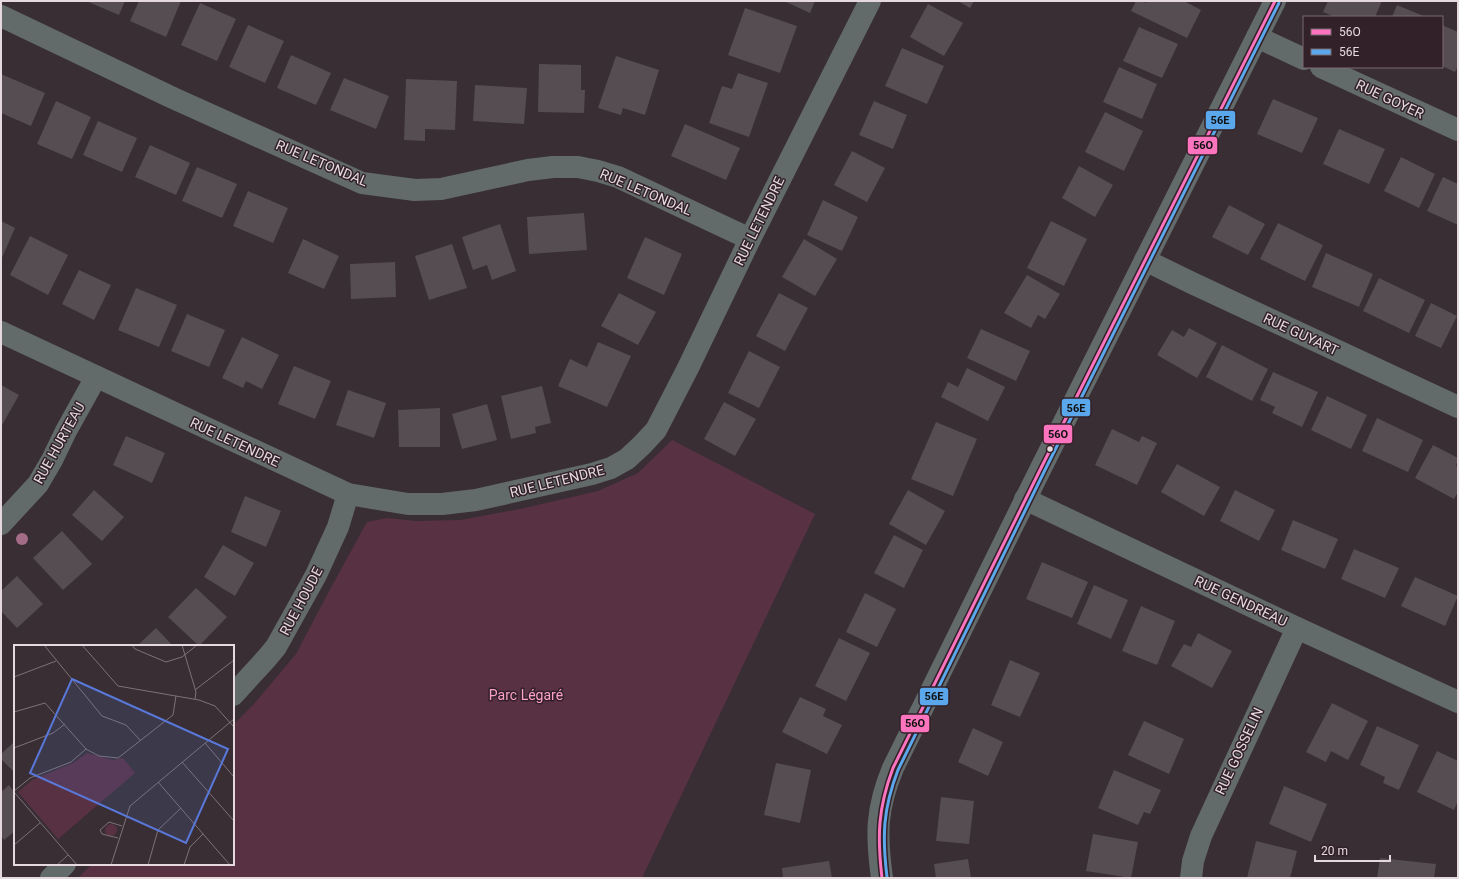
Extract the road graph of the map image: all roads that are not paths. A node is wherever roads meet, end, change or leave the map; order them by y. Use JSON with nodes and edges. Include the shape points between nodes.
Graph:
{"nodes":[{"id":1,"x":870,"y":1,"type":"edge"},
{"id":2,"x":1275,"y":1,"type":"edge"},
{"id":3,"x":1,"y":16,"type":"edge"},
{"id":4,"x":1257,"y":37,"type":"junction"},
{"id":5,"x":1303,"y":59,"type":"edge"},
{"id":6,"x":1323,"y":68,"type":"edge"},
{"id":7,"x":1458,"y":130,"type":"edge"},
{"id":8,"x":750,"y":239,"type":"junction"},
{"id":9,"x":1145,"y":260,"type":"junction"},
{"id":10,"x":1,"y":332,"type":"edge"},
{"id":11,"x":96,"y":377,"type":"junction"},
{"id":12,"x":1458,"y":407,"type":"edge"},
{"id":13,"x":348,"y":494,"type":"junction"},
{"id":14,"x":1025,"y":499,"type":"junction"},
{"id":15,"x":1,"y":524,"type":"edge"},
{"id":16,"x":1297,"y":628,"type":"junction"},
{"id":17,"x":234,"y":694,"type":"edge"},
{"id":18,"x":1458,"y":702,"type":"edge"},
{"id":19,"x":64,"y":865,"type":"edge"},
{"id":20,"x":51,"y":878,"type":"edge"},
{"id":21,"x":882,"y":878,"type":"edge"},
{"id":22,"x":1191,"y":878,"type":"edge"}],
"edges":[{"from":1,"to":8,"type":"street","name":"RUE LETENDRE"},
{"from":2,"to":4,"type":"street"},
{"from":3,"to":8,"type":"street","name":"RUE LETONDAL","via":[[173,98],[362,183],[415,190],[441,189],[552,166],[578,167],[618,177]]},
{"from":4,"to":5,"type":"street"},
{"from":4,"to":9,"type":"street"},
{"from":6,"to":7,"type":"street","name":"RUE GOYER"},
{"from":8,"to":13,"type":"street","name":"RUE LETENDRE","via":[[656,430],[627,459],[592,474],[469,501],[408,504]]},
{"from":9,"to":12,"type":"street","name":"RUE GUYART"},
{"from":9,"to":14,"type":"street"},
{"from":10,"to":11,"type":"street","name":"RUE LETENDRE"},
{"from":11,"to":13,"type":"street","name":"RUE LETENDRE"},
{"from":11,"to":15,"type":"street","name":"RUE HURTEAU","via":[[38,484]]},
{"from":13,"to":17,"type":"street","name":"RUE HOUDE","via":[[338,527],[316,575],[276,647]]},
{"from":14,"to":16,"type":"street","name":"RUE GENDREAU"},
{"from":14,"to":21,"type":"street","via":[[886,786],[877,831]]},
{"from":16,"to":18,"type":"street","name":"RUE GENDREAU"},
{"from":16,"to":22,"type":"street","name":"RUE GOSSELIN","via":[[1201,836]]},
{"from":19,"to":20,"type":"street"}]}
